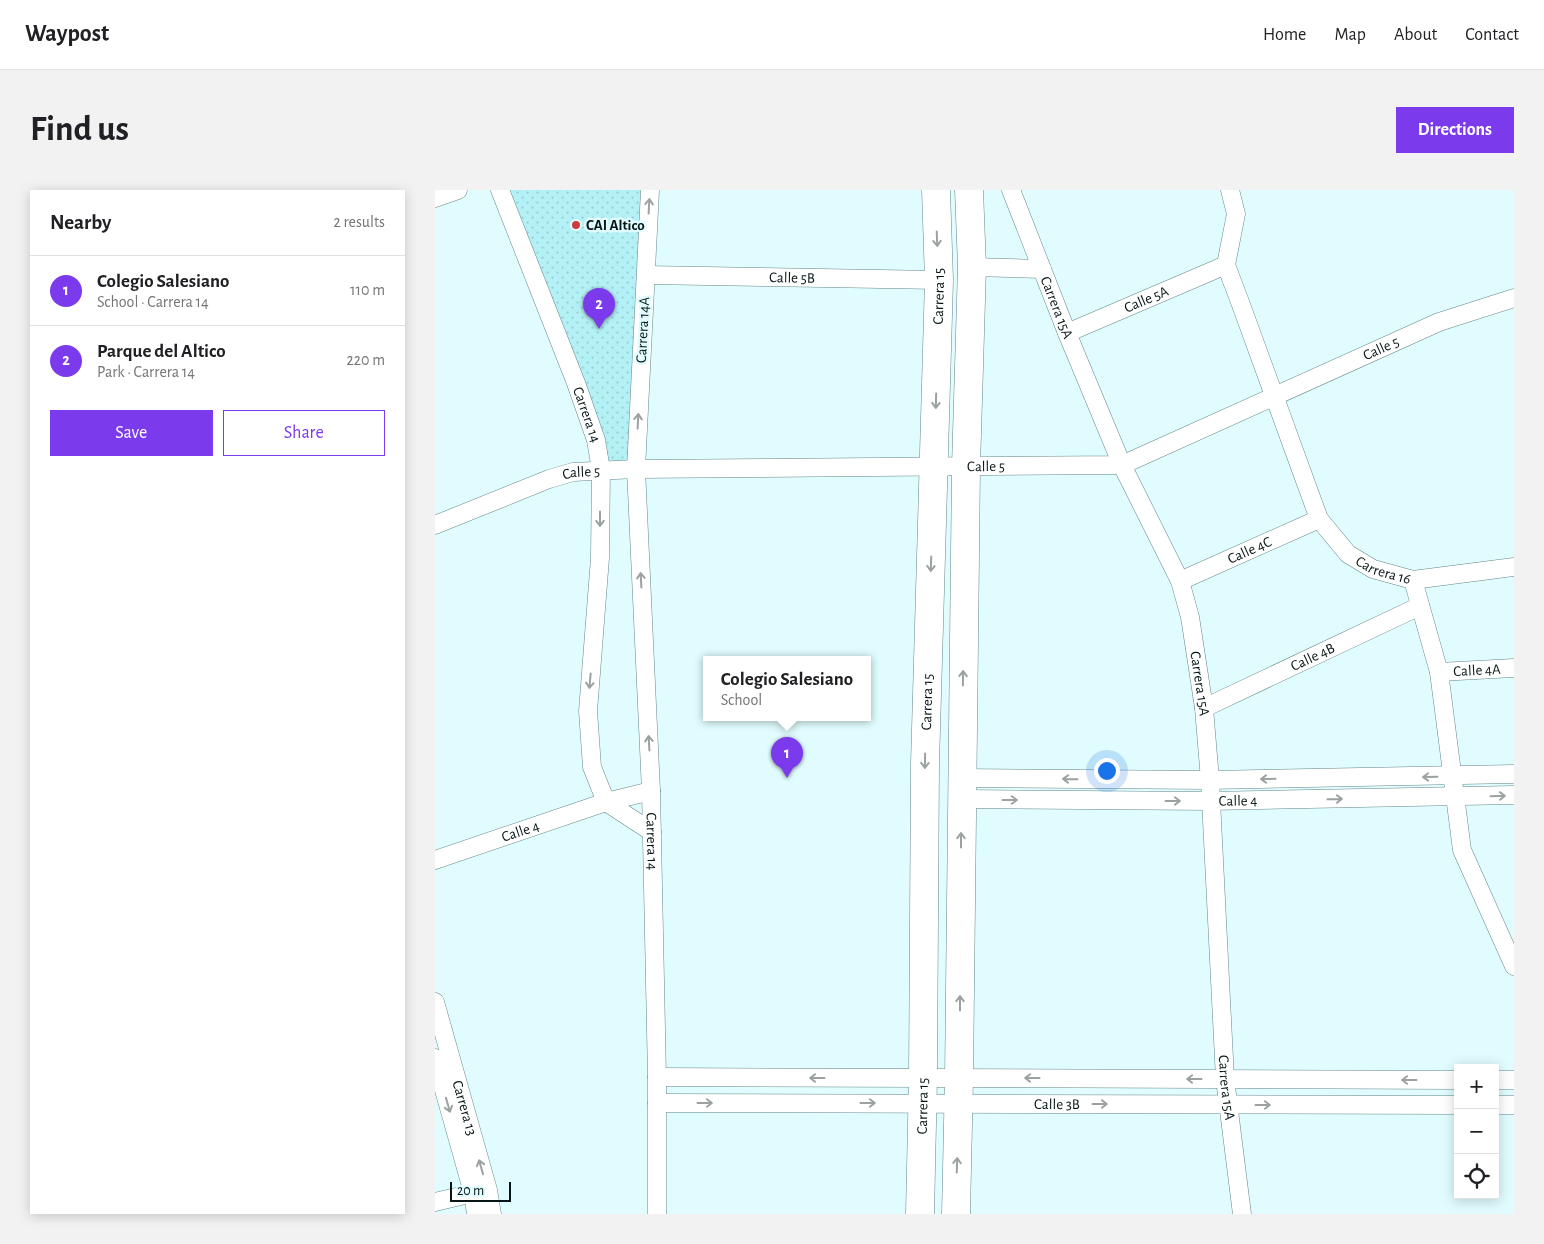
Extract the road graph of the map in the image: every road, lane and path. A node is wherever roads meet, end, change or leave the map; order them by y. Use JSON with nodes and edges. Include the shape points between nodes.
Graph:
{"nodes":[{"id":1,"x":458,"y":190,"type":"edge"},
{"id":2,"x":500,"y":190,"type":"edge"},
{"id":3,"x":650,"y":190,"type":"edge"},
{"id":4,"x":936,"y":190,"type":"edge"},
{"id":5,"x":969,"y":190,"type":"edge"},
{"id":6,"x":1011,"y":190,"type":"edge"},
{"id":7,"x":1230,"y":190,"type":"edge"},
{"id":8,"x":435,"y":198,"type":"edge"},
{"id":9,"x":1226,"y":265,"type":"junction"},
{"id":10,"x":972,"y":267,"type":"junction"},
{"id":11,"x":1042,"y":269,"type":"junction"},
{"id":12,"x":646,"y":275,"type":"junction"},
{"id":13,"x":939,"y":280,"type":"junction"},
{"id":14,"x":1514,"y":298,"type":"edge"},
{"id":15,"x":1067,"y":333,"type":"junction"},
{"id":16,"x":1273,"y":397,"type":"junction"},
{"id":17,"x":1122,"y":465,"type":"junction"},
{"id":18,"x":934,"y":466,"type":"junction"},
{"id":19,"x":966,"y":466,"type":"junction"},
{"id":20,"x":601,"y":470,"type":"junction"},
{"id":21,"x":636,"y":470,"type":"junction"},
{"id":22,"x":1319,"y":519,"type":"junction"},
{"id":23,"x":435,"y":525,"type":"edge"},
{"id":24,"x":1514,"y":567,"type":"edge"},
{"id":25,"x":1413,"y":580,"type":"junction"},
{"id":26,"x":1180,"y":581,"type":"junction"},
{"id":27,"x":1420,"y":606,"type":"junction"},
{"id":28,"x":1514,"y":668,"type":"edge"},
{"id":29,"x":1439,"y":672,"type":"junction"},
{"id":30,"x":1204,"y":708,"type":"junction"},
{"id":31,"x":1514,"y":774,"type":"edge"},
{"id":32,"x":1453,"y":776,"type":"junction"},
{"id":33,"x":1210,"y":780,"type":"junction"},
{"id":34,"x":962,"y":789,"type":"junction"},
{"id":35,"x":651,"y":792,"type":"junction"},
{"id":36,"x":1514,"y":795,"type":"edge"},
{"id":37,"x":1455,"y":797,"type":"junction"},
{"id":38,"x":607,"y":802,"type":"junction"},
{"id":39,"x":1210,"y":802,"type":"junction"},
{"id":40,"x":652,"y":832,"type":"junction"},
{"id":41,"x":435,"y":860,"type":"edge"},
{"id":42,"x":1514,"y":966,"type":"edge"},
{"id":43,"x":435,"y":1002,"type":"edge"},
{"id":44,"x":435,"y":1058,"type":"edge"},
{"id":45,"x":657,"y":1077,"type":"junction"},
{"id":46,"x":1225,"y":1079,"type":"junction"},
{"id":47,"x":1454,"y":1080,"type":"edge"},
{"id":48,"x":1499,"y":1080,"type":"edge"},
{"id":49,"x":1514,"y":1080,"type":"edge"},
{"id":50,"x":923,"y":1091,"type":"junction"},
{"id":51,"x":959,"y":1091,"type":"junction"},
{"id":52,"x":657,"y":1103,"type":"junction"},
{"id":53,"x":1228,"y":1104,"type":"junction"},
{"id":54,"x":1454,"y":1105,"type":"edge"},
{"id":55,"x":1499,"y":1105,"type":"edge"},
{"id":56,"x":1514,"y":1105,"type":"edge"},
{"id":57,"x":473,"y":1193,"type":"junction"},
{"id":58,"x":435,"y":1202,"type":"edge"},
{"id":59,"x":476,"y":1214,"type":"edge"},
{"id":60,"x":492,"y":1214,"type":"edge"},
{"id":61,"x":657,"y":1214,"type":"edge"},
{"id":62,"x":920,"y":1214,"type":"edge"},
{"id":63,"x":956,"y":1214,"type":"edge"},
{"id":64,"x":1242,"y":1214,"type":"edge"}],
"edges":[{"from":1,"to":8,"type":"street"},
{"from":2,"to":20,"type":"street","name":"Carrera 14","via":[[583,402],[596,440]]},
{"from":12,"to":3,"type":"street","name":"Carrera 14A","one_way":true},
{"from":4,"to":13,"type":"main road","name":"Carrera 15","one_way":true},
{"from":5,"to":10,"type":"main road"},
{"from":6,"to":11,"type":"street","name":"Carrera 15A"},
{"from":7,"to":9,"type":"street","via":[[1236,214]]},
{"from":9,"to":15,"type":"street","name":"Calle 5A"},
{"from":9,"to":16,"type":"street","name":"Carrera 16"},
{"from":10,"to":11,"type":"street"},
{"from":10,"to":19,"type":"main road"},
{"from":11,"to":15,"type":"street","name":"Carrera 15A"},
{"from":12,"to":13,"type":"street","name":"Calle 5B"},
{"from":21,"to":12,"type":"street","name":"Carrera 14A","one_way":true},
{"from":13,"to":18,"type":"main road","name":"Carrera 15","one_way":true},
{"from":14,"to":16,"type":"street","name":"Calle 5","via":[[1439,322]]},
{"from":15,"to":17,"type":"street","name":"Carrera 15A"},
{"from":16,"to":17,"type":"street","name":"Calle 5"},
{"from":16,"to":22,"type":"street","name":"Carrera 16"},
{"from":17,"to":19,"type":"street","name":"Calle 5"},
{"from":17,"to":26,"type":"street","name":"Carrera 15A"},
{"from":18,"to":19,"type":"street","name":"Calle 5"},
{"from":18,"to":21,"type":"street","name":"Calle 5"},
{"from":18,"to":50,"type":"main road","name":"Carrera 15","one_way":true,"via":[[925,764]]},
{"from":34,"to":19,"type":"main road","one_way":true},
{"from":20,"to":21,"type":"street","name":"Calle 5"},
{"from":20,"to":23,"type":"street","name":"Calle 5","via":[[573,472],[549,479]]},
{"from":20,"to":38,"type":"street","name":"Carrera 14","one_way":true,"via":[[600,558],[588,711],[592,767]]},
{"from":35,"to":21,"type":"street","name":"Carrera 14","one_way":true},
{"from":22,"to":25,"type":"street","name":"Carrera 16","via":[[1348,554],[1373,569]]},
{"from":22,"to":26,"type":"street","name":"Calle 4C"},
{"from":24,"to":25,"type":"street"},
{"from":25,"to":27,"type":"street","name":"Carrera 16"},
{"from":26,"to":30,"type":"street","name":"Carrera 15A","via":[[1190,618]]},
{"from":27,"to":29,"type":"street","name":"Carrera 16"},
{"from":27,"to":30,"type":"street","name":"Calle 4B"},
{"from":28,"to":29,"type":"street","name":"Calle 4A"},
{"from":29,"to":32,"type":"street","name":"Carrera 16"},
{"from":30,"to":33,"type":"street","name":"Carrera 15A"},
{"from":31,"to":32,"type":"street","name":"Calle 4"},
{"from":32,"to":33,"type":"street","name":"Calle 4","one_way":true},
{"from":32,"to":37,"type":"street","name":"Carrera 16"},
{"from":33,"to":34,"type":"street","name":"Calle 4","one_way":true},
{"from":33,"to":39,"type":"street","name":"Carrera 15A"},
{"from":34,"to":39,"type":"street","name":"Calle 4","one_way":true},
{"from":51,"to":34,"type":"main road","one_way":true},
{"from":35,"to":38,"type":"street","name":"Calle 4"},
{"from":35,"to":40,"type":"street","name":"Carrera 14"},
{"from":37,"to":36,"type":"street","name":"Calle 4","one_way":true},
{"from":39,"to":37,"type":"street","name":"Calle 4","one_way":true},
{"from":37,"to":42,"type":"street","name":"Carrera 16","via":[[1462,850]]},
{"from":38,"to":40,"type":"street"},
{"from":38,"to":41,"type":"street","name":"Calle 4"},
{"from":39,"to":46,"type":"street","name":"Carrera 15A"},
{"from":40,"to":45,"type":"street","name":"Carrera 14"},
{"from":60,"to":43,"type":"street","name":"Carrera 13","one_way":true},
{"from":44,"to":57,"type":"street","name":"Carrera 13","one_way":true},
{"from":50,"to":45,"type":"street","name":"Calle 3B","one_way":true},
{"from":45,"to":52,"type":"street","name":"Carrera 14"},
{"from":47,"to":46,"type":"street","name":"Calle 3B","one_way":true},
{"from":46,"to":51,"type":"street","name":"Calle 3B","one_way":true},
{"from":46,"to":53,"type":"street","name":"Carrera 15A"},
{"from":48,"to":49,"type":"street"},
{"from":50,"to":51,"type":"street","name":"Calle 3B"},
{"from":50,"to":51,"type":"street","name":"Calle 3B"},
{"from":52,"to":50,"type":"street","name":"Calle 3B","one_way":true},
{"from":50,"to":62,"type":"main road","name":"Carrera 15"},
{"from":51,"to":53,"type":"street","name":"Calle 3B","one_way":true},
{"from":63,"to":51,"type":"main road","one_way":true},
{"from":52,"to":61,"type":"street","name":"Carrera 14"},
{"from":53,"to":54,"type":"street","name":"Calle 3B","one_way":true},
{"from":53,"to":64,"type":"street","name":"Carrera 15A"},
{"from":55,"to":56,"type":"street"},
{"from":57,"to":58,"type":"street"},
{"from":57,"to":59,"type":"street","name":"Carrera 13"}]}
